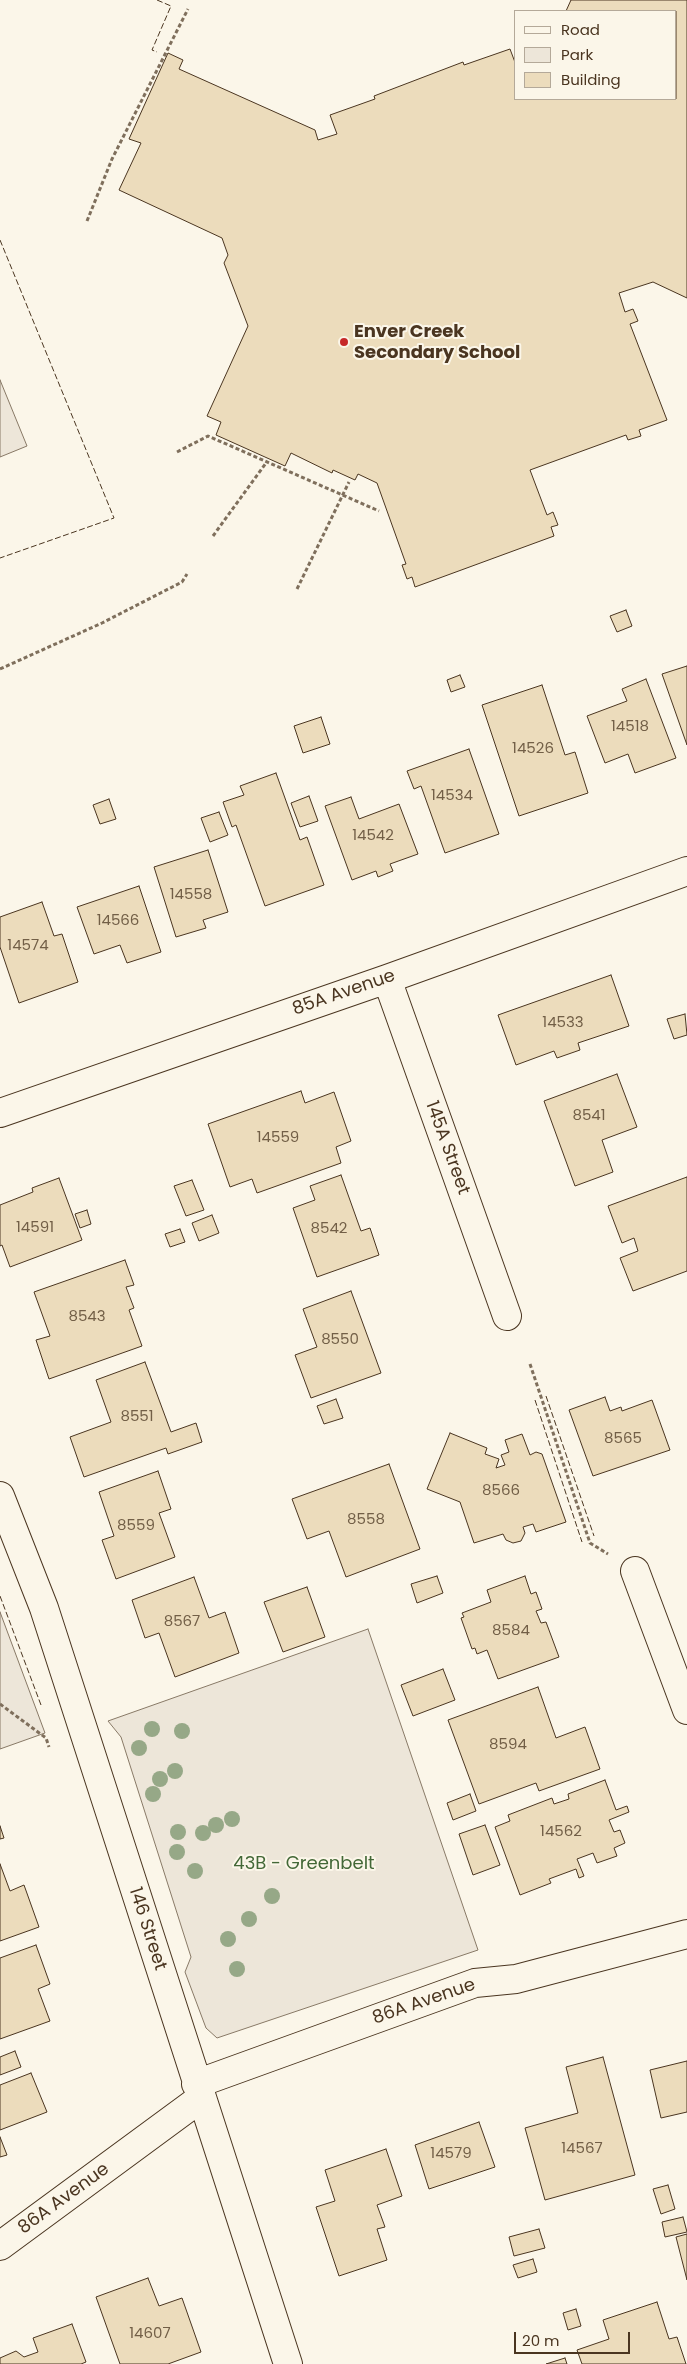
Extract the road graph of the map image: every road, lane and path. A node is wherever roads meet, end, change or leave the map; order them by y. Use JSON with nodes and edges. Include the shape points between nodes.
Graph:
{"nodes":[{"id":1,"x":188,"y":9,"type":"dead end"},
{"id":2,"x":87,"y":221,"type":"dead end"},
{"id":3,"x":177,"y":452,"type":"dead end"},
{"id":4,"x":266,"y":463,"type":"junction"},
{"id":5,"x":349,"y":482,"type":"dead end"},
{"id":6,"x":344,"y":496,"type":"junction"},
{"id":7,"x":379,"y":511,"type":"dead end"},
{"id":8,"x":213,"y":536,"type":"dead end"},
{"id":9,"x":187,"y":574,"type":"dead end"},
{"id":10,"x":297,"y":588,"type":"dead end"},
{"id":11,"x":0,"y":669,"type":"edge"},
{"id":12,"x":687,"y":871,"type":"edge"},
{"id":13,"x":387,"y":979,"type":"junction"},
{"id":14,"x":0,"y":1113,"type":"edge"},
{"id":15,"x":507,"y":1316,"type":"dead end"},
{"id":16,"x":530,"y":1364,"type":"dead end"},
{"id":17,"x":0,"y":1496,"type":"edge"},
{"id":18,"x":635,"y":1571,"type":"joint"},
{"id":19,"x":0,"y":1704,"type":"edge"},
{"id":20,"x":687,"y":1710,"type":"edge"},
{"id":21,"x":49,"y":1747,"type":"dead end"},
{"id":22,"x":687,"y":1934,"type":"edge"},
{"id":23,"x":199,"y":2091,"type":"junction"},
{"id":24,"x":0,"y":2246,"type":"edge"},
{"id":25,"x":288,"y":2364,"type":"edge"}],
"edges":[{"from":1,"to":2,"type":"path","via":[[112,159]]},
{"from":3,"to":4,"type":"path","via":[[208,436]]},
{"from":4,"to":6,"type":"path"},
{"from":4,"to":8,"type":"path"},
{"from":5,"to":6,"type":"path"},
{"from":6,"to":7,"type":"path"},
{"from":6,"to":10,"type":"path"},
{"from":9,"to":11,"type":"path","via":[[182,582],[102,623]]},
{"from":12,"to":13,"type":"street","name":"85A Avenue"},
{"from":13,"to":14,"type":"street","name":"85A Avenue"},
{"from":13,"to":15,"type":"street","name":"145A Street"},
{"from":16,"to":18,"type":"path","via":[[590,1543]]},
{"from":17,"to":23,"type":"street","name":"146 Street","via":[[44,1608]]},
{"from":18,"to":20,"type":"street"},
{"from":19,"to":21,"type":"path","via":[[46,1738]]},
{"from":22,"to":23,"type":"street","name":"86A Avenue","via":[[516,1979],[475,1983]]},
{"from":23,"to":24,"type":"street","name":"86A Avenue"},
{"from":23,"to":25,"type":"street","name":"146 Street"}]}
